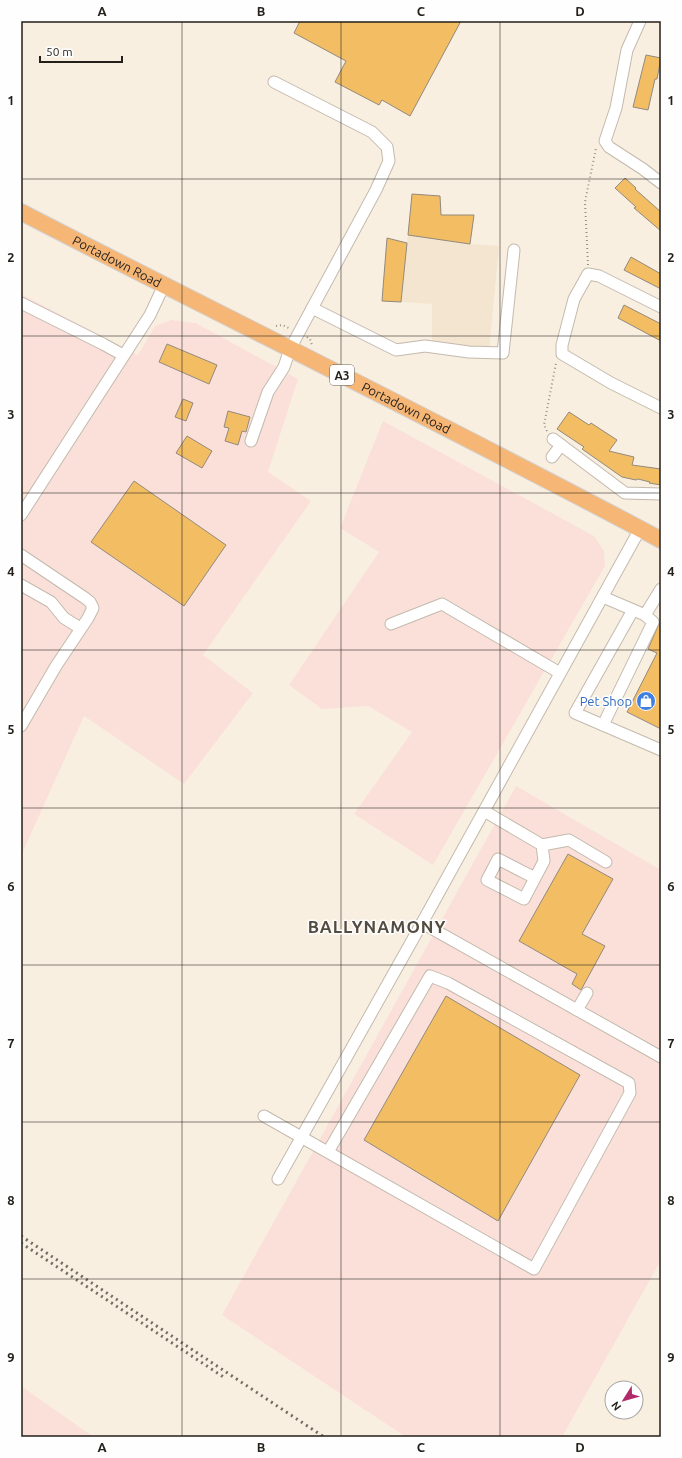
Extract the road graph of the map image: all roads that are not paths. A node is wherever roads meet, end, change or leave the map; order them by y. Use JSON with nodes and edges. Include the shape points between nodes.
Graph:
{"nodes":[{"id":1,"x":640,"y":21,"type":"edge"},
{"id":2,"x":274,"y":82,"type":"dead end"},
{"id":3,"x":661,"y":183,"type":"edge"},
{"id":4,"x":21,"y":212,"type":"edge"},
{"id":5,"x":514,"y":250,"type":"dead end"},
{"id":6,"x":164,"y":285,"type":"junction"},
{"id":7,"x":21,"y":303,"type":"edge"},
{"id":8,"x":661,"y":307,"type":"edge"},
{"id":9,"x":312,"y":308,"type":"junction"},
{"id":10,"x":290,"y":349,"type":"junction"},
{"id":11,"x":123,"y":355,"type":"junction"},
{"id":12,"x":661,"y":408,"type":"edge"},
{"id":13,"x":251,"y":441,"type":"dead end"},
{"id":14,"x":552,"y":457,"type":"dead end"},
{"id":15,"x":661,"y":494,"type":"edge"},
{"id":16,"x":21,"y":515,"type":"edge"},
{"id":17,"x":640,"y":529,"type":"junction"},
{"id":18,"x":661,"y":540,"type":"edge"},
{"id":19,"x":21,"y":555,"type":"edge"},
{"id":20,"x":21,"y":585,"type":"edge"},
{"id":21,"x":661,"y":589,"type":"edge"},
{"id":22,"x":603,"y":597,"type":"junction"},
{"id":23,"x":633,"y":610,"type":"junction"},
{"id":24,"x":646,"y":615,"type":"junction"},
{"id":25,"x":391,"y":624,"type":"dead end"},
{"id":26,"x":80,"y":628,"type":"junction"},
{"id":27,"x":560,"y":673,"type":"junction"},
{"id":28,"x":21,"y":726,"type":"edge"},
{"id":29,"x":603,"y":726,"type":"junction"},
{"id":30,"x":661,"y":750,"type":"edge"},
{"id":31,"x":484,"y":811,"type":"junction"},
{"id":32,"x":542,"y":845,"type":"junction"},
{"id":33,"x":606,"y":862,"type":"dead end"},
{"id":34,"x":535,"y":878,"type":"dead end"},
{"id":35,"x":422,"y":923,"type":"junction"},
{"id":36,"x":587,"y":993,"type":"dead end"},
{"id":37,"x":577,"y":1010,"type":"junction"},
{"id":38,"x":661,"y":1057,"type":"edge"},
{"id":39,"x":264,"y":1116,"type":"dead end"},
{"id":40,"x":302,"y":1137,"type":"junction"},
{"id":41,"x":328,"y":1152,"type":"junction"},
{"id":42,"x":278,"y":1178,"type":"dead end"}],
"edges":[{"from":1,"to":3,"type":"street","via":[[627,50],[616,108],[605,140],[609,147]]},
{"from":2,"to":9,"type":"street","via":[[372,132],[387,147],[389,161],[376,190]]},
{"from":4,"to":6,"type":"highway","name":"Portadown Road","number":"A3"},
{"from":5,"to":9,"type":"street","via":[[503,353],[469,352],[425,346],[396,350]]},
{"from":6,"to":10,"type":"highway","name":"Portadown Road","number":"A3"},
{"from":6,"to":11,"type":"street","via":[[150,315]]},
{"from":7,"to":11,"type":"street"},
{"from":8,"to":12,"type":"street","via":[[599,276],[588,274],[574,299],[562,345],[562,354]]},
{"from":9,"to":10,"type":"street"},
{"from":10,"to":13,"type":"street","via":[[284,367],[268,392]]},
{"from":10,"to":17,"type":"highway","name":"Portadown Road","number":"A3","via":[[487,448]]},
{"from":11,"to":16,"type":"street"},
{"from":14,"to":15,"type":"street","via":[[557,442],[625,492]]},
{"from":17,"to":18,"type":"highway","name":"Portadown Road","number":"A3"},
{"from":17,"to":22,"type":"street"},
{"from":19,"to":26,"type":"street","via":[[90,602],[92,612]]},
{"from":20,"to":26,"type":"street","via":[[51,602],[64,618]]},
{"from":21,"to":24,"type":"street"},
{"from":22,"to":23,"type":"street"},
{"from":22,"to":27,"type":"street"},
{"from":23,"to":24,"type":"street"},
{"from":23,"to":29,"type":"street","via":[[575,713]]},
{"from":24,"to":29,"type":"street","via":[[653,622]]},
{"from":25,"to":27,"type":"street","via":[[442,604]]},
{"from":26,"to":28,"type":"street"},
{"from":27,"to":31,"type":"street"},
{"from":29,"to":30,"type":"street"},
{"from":31,"to":32,"type":"street"},
{"from":31,"to":35,"type":"street"},
{"from":32,"to":33,"type":"street","via":[[569,840]]},
{"from":32,"to":34,"type":"street","via":[[544,861]]},
{"from":35,"to":37,"type":"street"},
{"from":35,"to":40,"type":"street"},
{"from":36,"to":37,"type":"street"},
{"from":37,"to":38,"type":"street"},
{"from":39,"to":40,"type":"street"},
{"from":40,"to":41,"type":"street"},
{"from":40,"to":42,"type":"street"},
{"from":41,"to":41,"type":"street","via":[[534,1269],[630,1093],[628,1083],[448,983],[430,976]]}]}
